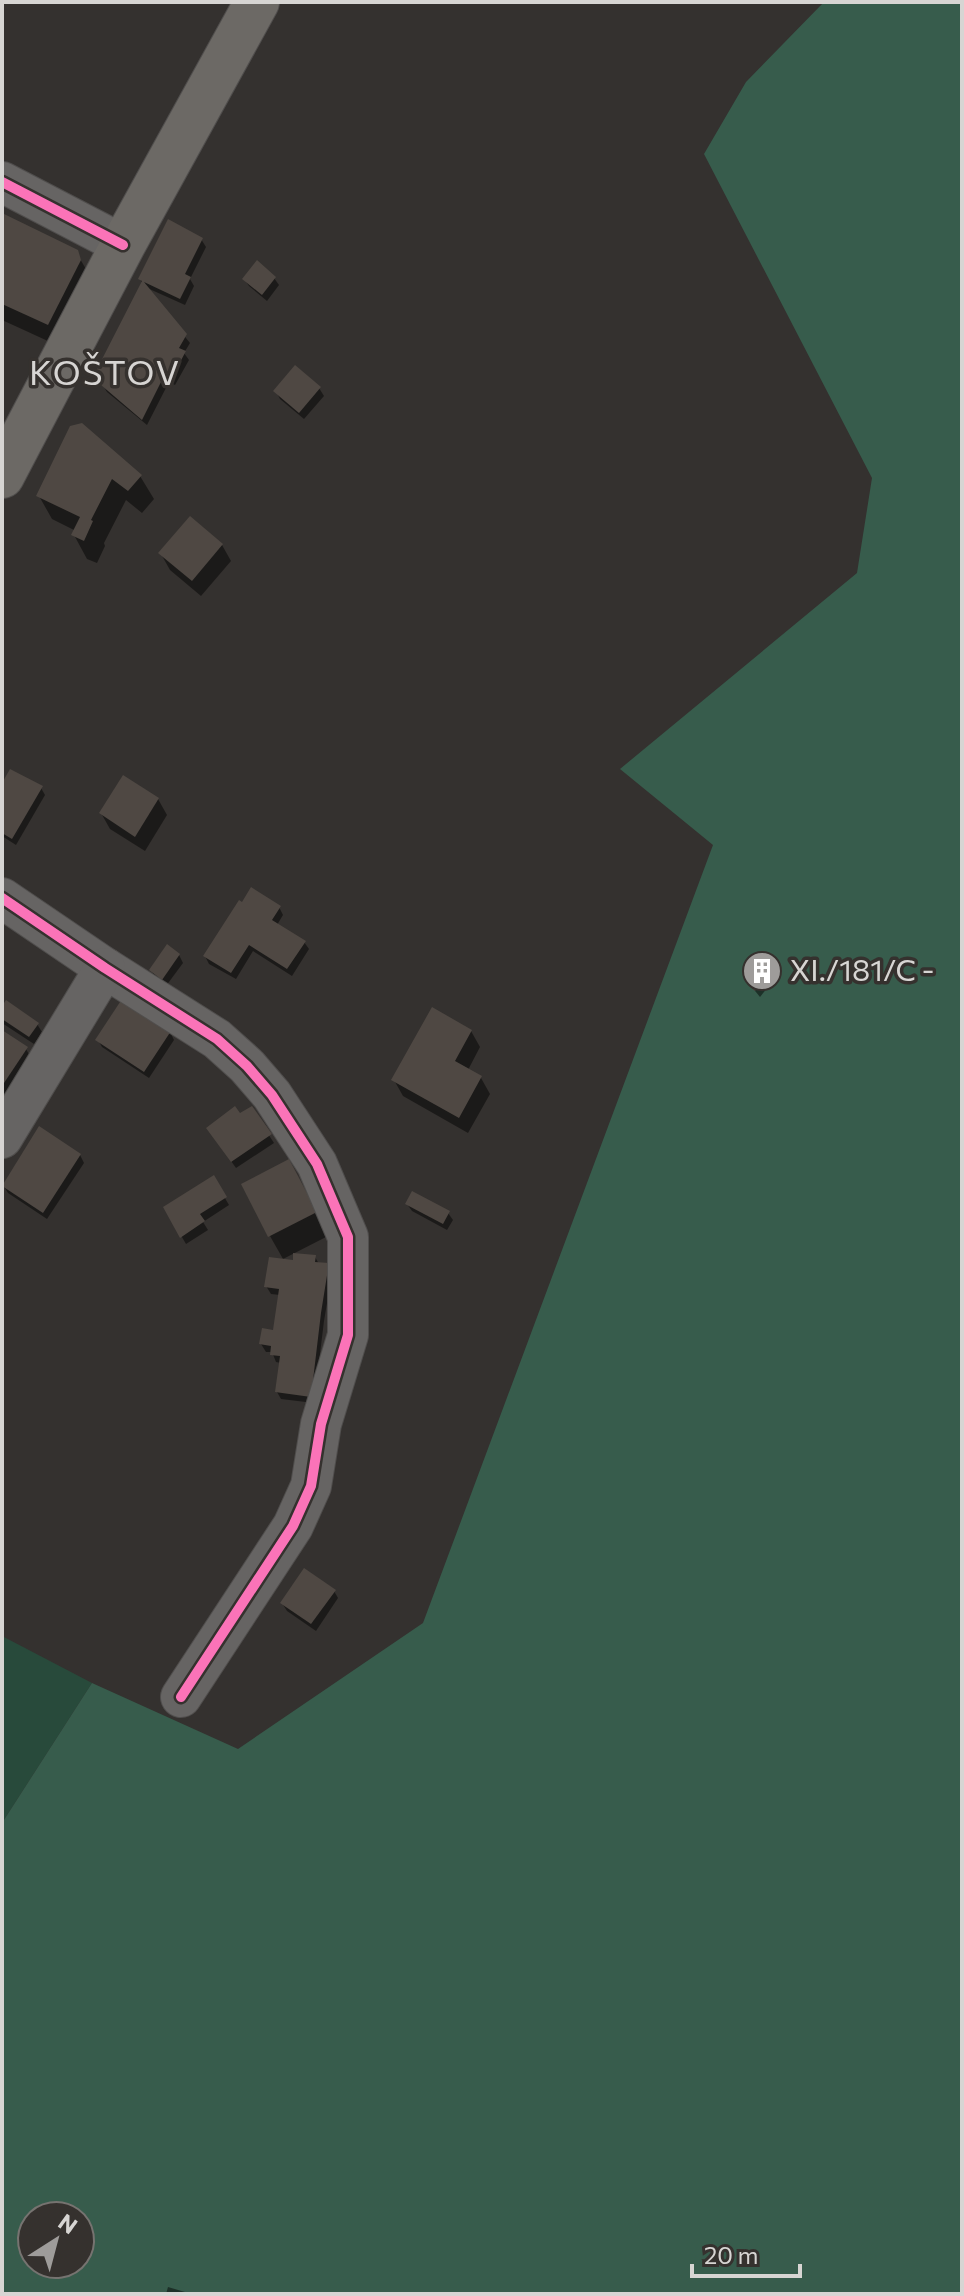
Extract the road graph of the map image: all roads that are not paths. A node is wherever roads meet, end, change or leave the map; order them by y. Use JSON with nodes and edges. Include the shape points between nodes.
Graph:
{"nodes":[{"id":1,"x":257,"y":2,"type":"edge"},
{"id":2,"x":2,"y":182,"type":"edge"},
{"id":3,"x":123,"y":245,"type":"junction"},
{"id":4,"x":2,"y":476,"type":"edge"},
{"id":5,"x":2,"y":898,"type":"edge"},
{"id":6,"x":105,"y":968,"type":"junction"},
{"id":7,"x":2,"y":1138,"type":"edge"},
{"id":8,"x":181,"y":1697,"type":"dead end"}],
"edges":[{"from":1,"to":3,"type":"main road"},
{"from":2,"to":3,"type":"street"},
{"from":3,"to":4,"type":"main road"},
{"from":5,"to":6,"type":"street"},
{"from":6,"to":7,"type":"street"},
{"from":6,"to":8,"type":"street","via":[[217,1039],[247,1066],[317,1164],[348,1237],[348,1335],[321,1424],[311,1486],[293,1526]]}]}
